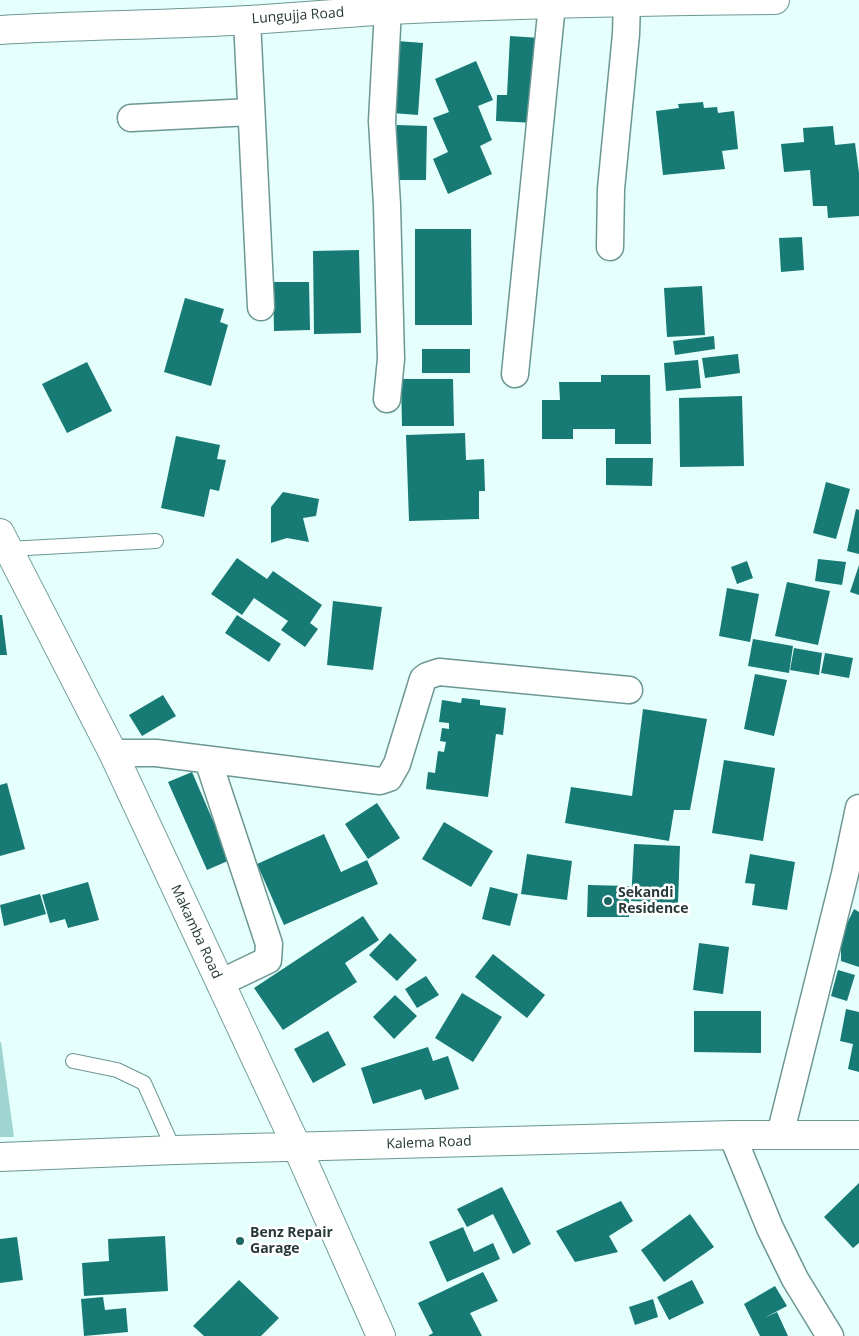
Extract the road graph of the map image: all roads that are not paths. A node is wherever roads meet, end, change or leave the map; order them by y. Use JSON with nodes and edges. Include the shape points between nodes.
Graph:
{"nodes":[{"id":1,"x":775,"y":0,"type":"edge"},
{"id":2,"x":627,"y":1,"type":"edge"},
{"id":3,"x":552,"y":4,"type":"junction"},
{"id":4,"x":388,"y":10,"type":"junction"},
{"id":5,"x":247,"y":20,"type":"junction"},
{"id":6,"x":0,"y":30,"type":"edge"},
{"id":7,"x":251,"y":112,"type":"junction"},
{"id":8,"x":131,"y":118,"type":"dead end"},
{"id":9,"x":610,"y":247,"type":"dead end"},
{"id":10,"x":260,"y":307,"type":"dead end"},
{"id":11,"x":515,"y":374,"type":"dead end"},
{"id":12,"x":387,"y":399,"type":"dead end"},
{"id":13,"x":4,"y":541,"type":"edge"},
{"id":14,"x":156,"y":541,"type":"dead end"},
{"id":15,"x":629,"y":690,"type":"dead end"},
{"id":16,"x":113,"y":753,"type":"junction"},
{"id":17,"x":208,"y":760,"type":"junction"},
{"id":18,"x":859,"y":808,"type":"edge"},
{"id":19,"x":220,"y":983,"type":"junction"},
{"id":20,"x":74,"y":1061,"type":"dead end"},
{"id":21,"x":732,"y":1135,"type":"junction"},
{"id":22,"x":780,"y":1135,"type":"junction"},
{"id":23,"x":859,"y":1135,"type":"edge"},
{"id":24,"x":297,"y":1147,"type":"junction"},
{"id":25,"x":174,"y":1150,"type":"junction"},
{"id":26,"x":0,"y":1158,"type":"edge"},
{"id":27,"x":381,"y":1336,"type":"edge"},
{"id":28,"x":830,"y":1336,"type":"edge"}],
"edges":[{"from":1,"to":2,"type":"street","name":"Lungujja Road"},
{"from":2,"to":3,"type":"street","name":"Lungujja Road"},
{"from":2,"to":9,"type":"street","via":[[611,189]]},
{"from":3,"to":4,"type":"street","name":"Lungujja Road"},
{"from":3,"to":11,"type":"street"},
{"from":4,"to":5,"type":"street","name":"Lungujja Road"},
{"from":4,"to":12,"type":"street","via":[[382,121],[391,359]]},
{"from":5,"to":6,"type":"street","name":"Lungujja Road"},
{"from":5,"to":7,"type":"street"},
{"from":7,"to":8,"type":"street"},
{"from":7,"to":10,"type":"street"},
{"from":13,"to":14,"type":"lane"},
{"from":13,"to":16,"type":"street","name":"Makamba Road"},
{"from":15,"to":17,"type":"street","via":[[439,672],[426,676],[397,764],[389,778],[380,781]]},
{"from":16,"to":17,"type":"street","via":[[156,753]]},
{"from":16,"to":19,"type":"street","name":"Makamba Road"},
{"from":17,"to":19,"type":"street","via":[[268,944],[268,960]]},
{"from":18,"to":22,"type":"street"},
{"from":19,"to":24,"type":"street","name":"Makamba Road"},
{"from":20,"to":25,"type":"lane","via":[[117,1070],[144,1084]]},
{"from":21,"to":22,"type":"street","name":"Kalema Road"},
{"from":21,"to":24,"type":"street","name":"Kalema Road"},
{"from":21,"to":28,"type":"street","via":[[770,1228]]},
{"from":22,"to":23,"type":"street","name":"Kalema Road"},
{"from":24,"to":25,"type":"street","name":"Kalema Road"},
{"from":24,"to":27,"type":"street","name":"Makamba Road"},
{"from":25,"to":26,"type":"street","name":"Kalema Road"}]}
